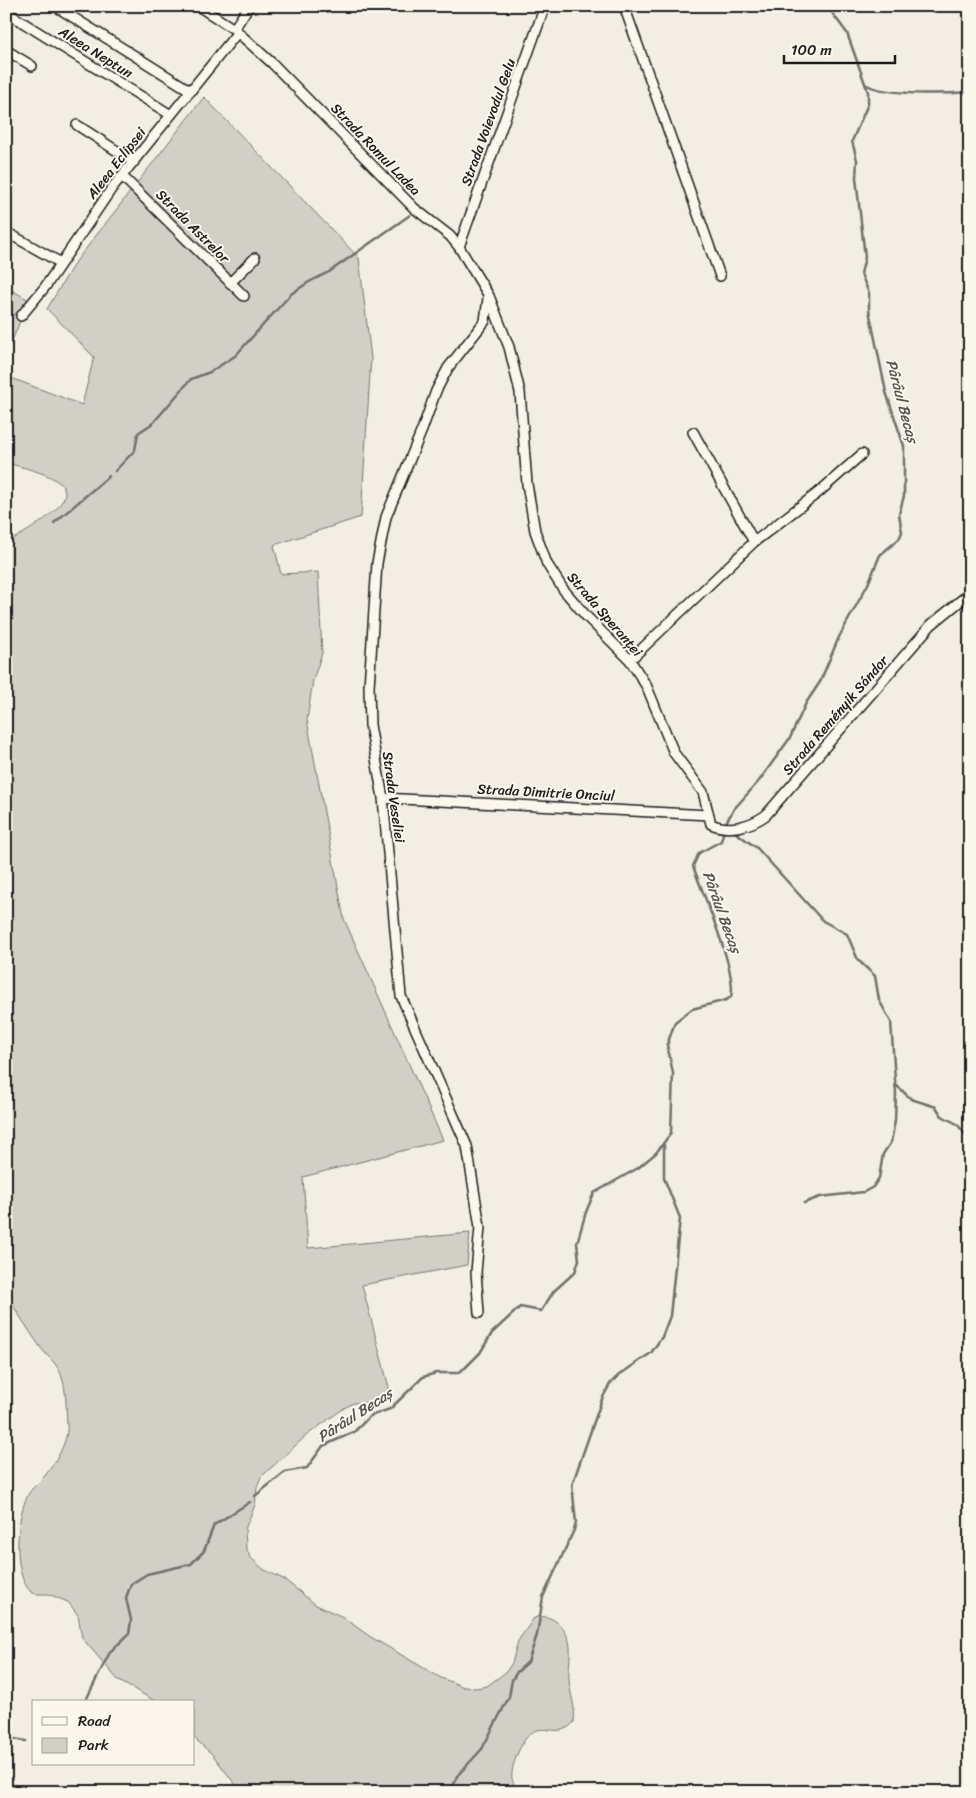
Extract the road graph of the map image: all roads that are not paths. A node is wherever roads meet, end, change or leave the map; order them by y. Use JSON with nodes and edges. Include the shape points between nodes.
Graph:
{"nodes":[{"id":1,"x":55,"y":6,"type":"edge"},
{"id":2,"x":249,"y":6,"type":"edge"},
{"id":3,"x":545,"y":6,"type":"edge"},
{"id":4,"x":624,"y":6,"type":"edge"},
{"id":5,"x":205,"y":8,"type":"edge"},
{"id":6,"x":6,"y":12,"type":"edge"},
{"id":7,"x":236,"y":30,"type":"junction"},
{"id":8,"x":6,"y":50,"type":"edge"},
{"id":9,"x":32,"y":66,"type":"dead end"},
{"id":10,"x":191,"y":91,"type":"junction"},
{"id":11,"x":171,"y":115,"type":"junction"},
{"id":12,"x":77,"y":125,"type":"dead end"},
{"id":13,"x":134,"y":162,"type":"junction"},
{"id":14,"x":122,"y":176,"type":"junction"},
{"id":15,"x":6,"y":232,"type":"edge"},
{"id":16,"x":459,"y":247,"type":"junction"},
{"id":17,"x":255,"y":258,"type":"dead end"},
{"id":18,"x":61,"y":263,"type":"junction"},
{"id":19,"x":720,"y":276,"type":"dead end"},
{"id":20,"x":230,"y":283,"type":"junction"},
{"id":21,"x":244,"y":296,"type":"dead end"},
{"id":22,"x":489,"y":296,"type":"junction"},
{"id":23,"x":21,"y":316,"type":"dead end"},
{"id":24,"x":692,"y":432,"type":"dead end"},
{"id":25,"x":862,"y":454,"type":"dead end"},
{"id":26,"x":754,"y":542,"type":"junction"},
{"id":27,"x":970,"y":593,"type":"edge"},
{"id":28,"x":630,"y":660,"type":"junction"},
{"id":29,"x":383,"y":798,"type":"junction"},
{"id":30,"x":709,"y":819,"type":"junction"},
{"id":31,"x":479,"y":1313,"type":"dead end"}],
"edges":[{"from":1,"to":10,"type":"street"},
{"from":2,"to":7,"type":"street"},
{"from":3,"to":16,"type":"street","name":"Strada Voievodul Gelu"},
{"from":4,"to":19,"type":"street"},
{"from":5,"to":7,"type":"street","name":"Strada Romul Ladea"},
{"from":6,"to":11,"type":"street","name":"Aleea Neptun"},
{"from":7,"to":10,"type":"street","name":"Aleea Eclipsei"},
{"from":7,"to":16,"type":"street","name":"Strada Romul Ladea","via":[[308,97],[414,208]]},
{"from":8,"to":9,"type":"street"},
{"from":10,"to":11,"type":"street","name":"Aleea Eclipsei"},
{"from":11,"to":13,"type":"street","name":"Aleea Eclipsei"},
{"from":12,"to":13,"type":"street"},
{"from":13,"to":14,"type":"street","name":"Aleea Eclipsei"},
{"from":14,"to":18,"type":"street","name":"Aleea Eclipsei"},
{"from":14,"to":20,"type":"street","name":"Strada Astrelor"},
{"from":15,"to":18,"type":"street"},
{"from":16,"to":22,"type":"street","name":"Strada Romul Ladea"},
{"from":17,"to":20,"type":"street"},
{"from":18,"to":23,"type":"street","name":"Aleea Eclipsei"},
{"from":20,"to":21,"type":"street","name":"Strada Astrelor"},
{"from":22,"to":28,"type":"street","name":"Strada Speranței","via":[[509,347],[520,392],[524,468],[542,552],[563,589]]},
{"from":22,"to":29,"type":"street","name":"Strada Veseliei","via":[[485,321],[448,368],[436,391],[382,534],[376,572],[369,687],[370,725]]},
{"from":24,"to":26,"type":"street"},
{"from":25,"to":26,"type":"street"},
{"from":26,"to":28,"type":"street"},
{"from":27,"to":30,"type":"street","name":"Strada Reményik Sándor","via":[[930,625],[766,815],[753,823],[733,828],[716,826]]},
{"from":28,"to":30,"type":"street","name":"Strada Speranței","via":[[647,687],[674,753],[703,792]]},
{"from":29,"to":30,"type":"street","name":"Strada Dimitrie Onciul"},
{"from":29,"to":31,"type":"street","name":"Strada Veseliei","via":[[401,996],[468,1146],[473,1168],[480,1227],[476,1272]]}]}
